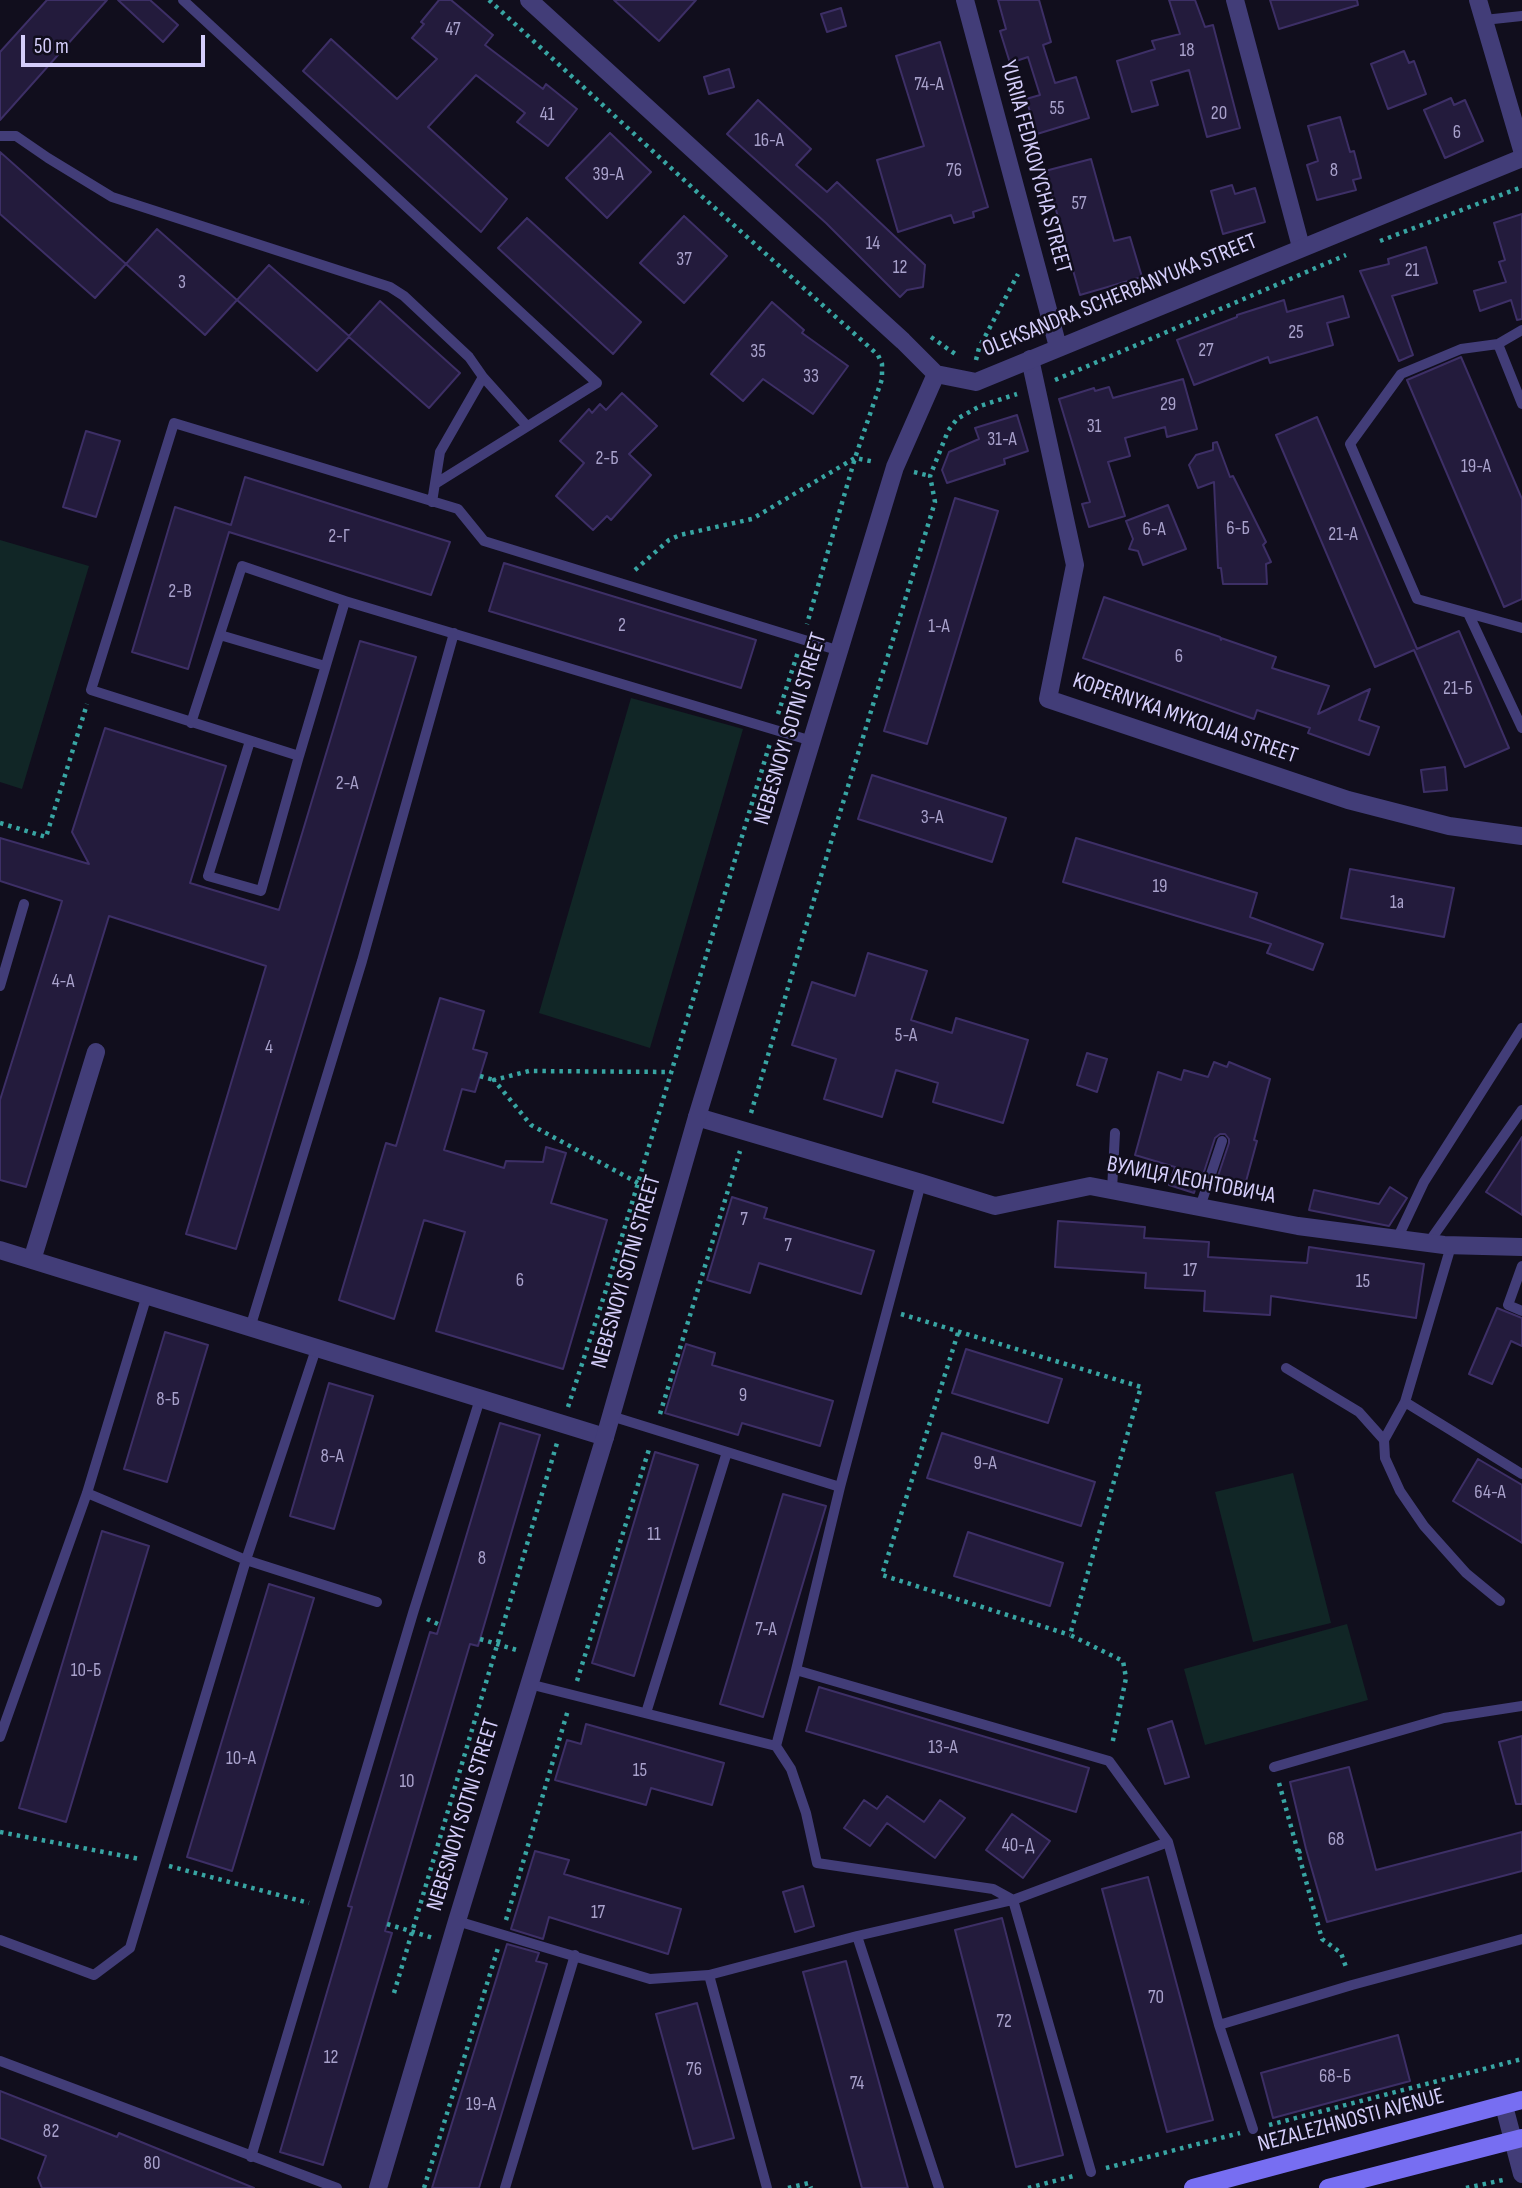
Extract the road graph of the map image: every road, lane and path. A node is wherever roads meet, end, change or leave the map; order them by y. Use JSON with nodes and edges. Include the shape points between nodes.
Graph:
{"nodes":[{"id":1,"x":183,"y":0,"type":"edge"},
{"id":2,"x":489,"y":0,"type":"edge"},
{"id":3,"x":529,"y":0,"type":"edge"},
{"id":4,"x":965,"y":0,"type":"edge"},
{"id":5,"x":1235,"y":0,"type":"edge"},
{"id":6,"x":1478,"y":0,"type":"edge"},
{"id":7,"x":1522,"y":16,"type":"edge"},
{"id":8,"x":1484,"y":20,"type":"junction"},
{"id":9,"x":0,"y":136,"type":"edge"},
{"id":10,"x":1522,"y":150,"type":"edge"},
{"id":11,"x":1522,"y":158,"type":"edge"},
{"id":12,"x":1522,"y":187,"type":"edge"},
{"id":13,"x":1378,"y":242,"type":"dead end"},
{"id":14,"x":1301,"y":247,"type":"junction"},
{"id":15,"x":1352,"y":253,"type":"dead end"},
{"id":16,"x":1019,"y":271,"type":"dead end"},
{"id":17,"x":922,"y":329,"type":"dead end"},
{"id":18,"x":1522,"y":330,"type":"edge"},
{"id":19,"x":1498,"y":344,"type":"junction"},
{"id":20,"x":1058,"y":347,"type":"junction"},
{"id":21,"x":988,"y":357,"type":"dead end"},
{"id":22,"x":1030,"y":359,"type":"junction"},
{"id":23,"x":976,"y":362,"type":"junction"},
{"id":24,"x":936,"y":374,"type":"junction"},
{"id":25,"x":483,"y":377,"type":"junction"},
{"id":26,"x":976,"y":382,"type":"junction"},
{"id":27,"x":1036,"y":388,"type":"junction"},
{"id":28,"x":1522,"y":404,"type":"edge"},
{"id":29,"x":980,"y":406,"type":"junction"},
{"id":30,"x":527,"y":426,"type":"junction"},
{"id":31,"x":855,"y":458,"type":"junction"},
{"id":32,"x":435,"y":484,"type":"junction"},
{"id":33,"x":432,"y":502,"type":"junction"},
{"id":34,"x":619,"y":583,"type":"junction"},
{"id":35,"x":345,"y":601,"type":"junction"},
{"id":36,"x":1468,"y":613,"type":"junction"},
{"id":37,"x":1522,"y":628,"type":"edge"},
{"id":38,"x":454,"y":633,"type":"junction"},
{"id":39,"x":220,"y":635,"type":"junction"},
{"id":40,"x":802,"y":639,"type":"junction"},
{"id":41,"x":840,"y":651,"type":"junction"},
{"id":42,"x":326,"y":666,"type":"junction"},
{"id":43,"x":91,"y":690,"type":"junction"},
{"id":44,"x":191,"y":723,"type":"junction"},
{"id":45,"x":1522,"y":728,"type":"edge"},
{"id":46,"x":774,"y":730,"type":"junction"},
{"id":47,"x":250,"y":741,"type":"junction"},
{"id":48,"x":812,"y":741,"type":"junction"},
{"id":49,"x":299,"y":756,"type":"junction"},
{"id":50,"x":0,"y":823,"type":"edge"},
{"id":51,"x":1522,"y":836,"type":"edge"},
{"id":52,"x":24,"y":904,"type":"dead end"},
{"id":53,"x":0,"y":986,"type":"edge"},
{"id":54,"x":1522,"y":1028,"type":"edge"},
{"id":55,"x":96,"y":1052,"type":"dead end"},
{"id":56,"x":671,"y":1072,"type":"junction"},
{"id":57,"x":480,"y":1076,"type":"dead end"},
{"id":58,"x":494,"y":1080,"type":"junction"},
{"id":59,"x":1522,"y":1110,"type":"edge"},
{"id":60,"x":697,"y":1117,"type":"junction"},
{"id":61,"x":746,"y":1132,"type":"junction"},
{"id":62,"x":1115,"y":1133,"type":"dead end"},
{"id":63,"x":1222,"y":1141,"type":"dead end"},
{"id":64,"x":638,"y":1183,"type":"junction"},
{"id":65,"x":921,"y":1183,"type":"junction"},
{"id":66,"x":1112,"y":1190,"type":"junction"},
{"id":67,"x":1200,"y":1207,"type":"junction"},
{"id":68,"x":1396,"y":1239,"type":"junction"},
{"id":69,"x":1429,"y":1242,"type":"junction"},
{"id":70,"x":1451,"y":1245,"type":"junction"},
{"id":71,"x":1522,"y":1247,"type":"edge"},
{"id":72,"x":0,"y":1250,"type":"edge"},
{"id":73,"x":32,"y":1260,"type":"junction"},
{"id":74,"x":1522,"y":1266,"type":"edge"},
{"id":75,"x":147,"y":1295,"type":"junction"},
{"id":76,"x":887,"y":1310,"type":"junction"},
{"id":77,"x":1522,"y":1311,"type":"edge"},
{"id":78,"x":250,"y":1328,"type":"junction"},
{"id":79,"x":958,"y":1333,"type":"junction"},
{"id":80,"x":317,"y":1346,"type":"junction"},
{"id":81,"x":1286,"y":1368,"type":"dead end"},
{"id":82,"x":480,"y":1399,"type":"junction"},
{"id":83,"x":1405,"y":1402,"type":"junction"},
{"id":84,"x":611,"y":1416,"type":"junction"},
{"id":85,"x":563,"y":1424,"type":"junction"},
{"id":86,"x":655,"y":1430,"type":"junction"},
{"id":87,"x":605,"y":1437,"type":"junction"},
{"id":88,"x":1384,"y":1440,"type":"junction"},
{"id":89,"x":727,"y":1452,"type":"junction"},
{"id":90,"x":1522,"y":1474,"type":"edge"},
{"id":91,"x":841,"y":1487,"type":"junction"},
{"id":92,"x":87,"y":1493,"type":"junction"},
{"id":93,"x":246,"y":1560,"type":"junction"},
{"id":94,"x":1500,"y":1601,"type":"dead end"},
{"id":95,"x":377,"y":1602,"type":"dead end"},
{"id":96,"x":1070,"y":1634,"type":"junction"},
{"id":97,"x":480,"y":1639,"type":"dead end"},
{"id":98,"x":497,"y":1644,"type":"junction"},
{"id":99,"x":538,"y":1656,"type":"junction"},
{"id":100,"x":796,"y":1670,"type":"junction"},
{"id":101,"x":529,"y":1684,"type":"junction"},
{"id":102,"x":573,"y":1695,"type":"junction"},
{"id":103,"x":1522,"y":1706,"type":"edge"},
{"id":104,"x":646,"y":1713,"type":"junction"},
{"id":105,"x":0,"y":1737,"type":"edge"},
{"id":106,"x":776,"y":1746,"type":"junction"},
{"id":107,"x":1109,"y":1761,"type":"junction"},
{"id":108,"x":1274,"y":1767,"type":"joint"},
{"id":109,"x":1168,"y":1842,"type":"junction"},
{"id":110,"x":1306,"y":1849,"type":"dead end"},
{"id":111,"x":1298,"y":1852,"type":"junction"},
{"id":112,"x":281,"y":1897,"type":"dead end"},
{"id":113,"x":1013,"y":1900,"type":"junction"},
{"id":114,"x":325,"y":1907,"type":"junction"},
{"id":115,"x":457,"y":1921,"type":"junction"},
{"id":116,"x":387,"y":1924,"type":"dead end"},
{"id":117,"x":502,"y":1934,"type":"junction"},
{"id":118,"x":857,"y":1936,"type":"junction"},
{"id":119,"x":1522,"y":1939,"type":"edge"},
{"id":120,"x":0,"y":1940,"type":"edge"},
{"id":121,"x":451,"y":1943,"type":"junction"},
{"id":122,"x":575,"y":1955,"type":"junction"},
{"id":123,"x":709,"y":1975,"type":"junction"},
{"id":124,"x":1352,"y":1985,"type":"junction"},
{"id":125,"x":394,"y":1993,"type":"dead end"},
{"id":126,"x":1219,"y":2025,"type":"junction"},
{"id":127,"x":1522,"y":2059,"type":"edge"},
{"id":128,"x":0,"y":2061,"type":"edge"},
{"id":129,"x":1522,"y":2100,"type":"edge"},
{"id":130,"x":1504,"y":2106,"type":"junction"},
{"id":131,"x":1253,"y":2129,"type":"junction"},
{"id":132,"x":1518,"y":2139,"type":"edge"},
{"id":133,"x":251,"y":2157,"type":"junction"},
{"id":134,"x":1091,"y":2172,"type":"junction"},
{"id":135,"x":1515,"y":2176,"type":"edge"},
{"id":136,"x":337,"y":2188,"type":"edge"},
{"id":137,"x":378,"y":2188,"type":"edge"},
{"id":138,"x":424,"y":2188,"type":"edge"},
{"id":139,"x":505,"y":2188,"type":"edge"},
{"id":140,"x":768,"y":2188,"type":"edge"},
{"id":141,"x":789,"y":2188,"type":"edge"},
{"id":142,"x":811,"y":2188,"type":"edge"},
{"id":143,"x":939,"y":2188,"type":"edge"},
{"id":144,"x":1028,"y":2188,"type":"edge"},
{"id":145,"x":1193,"y":2188,"type":"edge"},
{"id":146,"x":1328,"y":2188,"type":"edge"},
{"id":147,"x":1466,"y":2188,"type":"edge"}],
"edges":[{"from":1,"to":30,"type":"lane","via":[[597,383]]},
{"from":2,"to":31,"type":"path","via":[[878,355],[882,379]]},
{"from":3,"to":24,"type":"street"},
{"from":4,"to":20,"type":"street","name":"YURIIA FEDKOVYCHA STREET"},
{"from":5,"to":14,"type":"street"},
{"from":6,"to":8,"type":"street"},
{"from":7,"to":8,"type":"lane"},
{"from":8,"to":10,"type":"street"},
{"from":9,"to":25,"type":"lane","via":[[16,136],[112,197],[390,287],[469,357]]},
{"from":11,"to":14,"type":"street","name":"OLEKSANDRA SCHERBANYUKA STREET"},
{"from":12,"to":13,"type":"path"},
{"from":14,"to":20,"type":"street","name":"OLEKSANDRA SCHERBANYUKA STREET"},
{"from":15,"to":27,"type":"path"},
{"from":16,"to":23,"type":"path"},
{"from":17,"to":23,"type":"path","via":[[955,355]]},
{"from":18,"to":19,"type":"lane"},
{"from":19,"to":28,"type":"lane"},
{"from":19,"to":36,"type":"lane","via":[[1461,349],[1401,374],[1350,444],[1417,599]]},
{"from":20,"to":22,"type":"street","name":"OLEKSANDRA SCHERBANYUKA STREET"},
{"from":21,"to":23,"type":"path"},
{"from":22,"to":26,"type":"street","name":"OLEKSANDRA SCHERBANYUKA STREET"},
{"from":22,"to":27,"type":"street","name":"KOPERNYKA MYKOLAIA STREET"},
{"from":23,"to":26,"type":"path"},
{"from":24,"to":26,"type":"street","name":"OLEKSANDRA SCHERBANYUKA STREET"},
{"from":24,"to":41,"type":"street","name":"NEBESNOYI SOTNI STREET","via":[[895,467]]},
{"from":25,"to":30,"type":"lane"},
{"from":25,"to":32,"type":"lane","via":[[440,452]]},
{"from":26,"to":29,"type":"path"},
{"from":27,"to":29,"type":"path"},
{"from":27,"to":51,"type":"street","name":"KOPERNYKA MYKOLAIA STREET","via":[[1075,565],[1048,699],[1348,800],[1449,826]]},
{"from":29,"to":61,"type":"path","via":[[957,419],[948,431],[930,476],[935,502]]},
{"from":30,"to":32,"type":"lane"},
{"from":31,"to":34,"type":"path","via":[[752,519],[669,540]]},
{"from":31,"to":40,"type":"path"},
{"from":32,"to":33,"type":"lane"},
{"from":33,"to":34,"type":"lane","via":[[458,509],[484,541]]},
{"from":33,"to":43,"type":"lane","via":[[174,423]]},
{"from":34,"to":40,"type":"lane"},
{"from":35,"to":38,"type":"lane"},
{"from":35,"to":39,"type":"lane","via":[[242,566]]},
{"from":35,"to":42,"type":"lane"},
{"from":36,"to":37,"type":"lane"},
{"from":36,"to":45,"type":"lane"},
{"from":38,"to":46,"type":"lane"},
{"from":38,"to":78,"type":"lane","via":[[362,961]]},
{"from":39,"to":42,"type":"lane"},
{"from":39,"to":44,"type":"lane"},
{"from":40,"to":41,"type":"lane"},
{"from":40,"to":46,"type":"path"},
{"from":41,"to":48,"type":"street","name":"NEBESNOYI SOTNI STREET"},
{"from":42,"to":49,"type":"lane"},
{"from":43,"to":44,"type":"lane"},
{"from":43,"to":50,"type":"path","via":[[46,837]]},
{"from":44,"to":47,"type":"lane"},
{"from":46,"to":48,"type":"lane"},
{"from":46,"to":56,"type":"path"},
{"from":47,"to":49,"type":"lane"},
{"from":47,"to":49,"type":"lane","via":[[208,876],[261,891]]},
{"from":48,"to":60,"type":"street","name":"NEBESNOYI SOTNI STREET"},
{"from":52,"to":53,"type":"lane"},
{"from":54,"to":68,"type":"lane","via":[[1424,1182]]},
{"from":55,"to":73,"type":"street"},
{"from":56,"to":58,"type":"path","via":[[528,1071]]},
{"from":56,"to":64,"type":"path"},
{"from":57,"to":58,"type":"path"},
{"from":58,"to":64,"type":"path","via":[[531,1125]]},
{"from":59,"to":69,"type":"lane"},
{"from":60,"to":61,"type":"street","name":"ВУЛИЦЯ ЛЕОНТОВИЧА"},
{"from":60,"to":84,"type":"street","name":"NEBESNOYI SOTNI STREET"},
{"from":61,"to":65,"type":"street","name":"ВУЛИЦЯ ЛЕОНТОВИЧА"},
{"from":61,"to":86,"type":"path"},
{"from":62,"to":66,"type":"lane"},
{"from":63,"to":67,"type":"lane"},
{"from":64,"to":85,"type":"path"},
{"from":65,"to":66,"type":"street","name":"ВУЛИЦЯ ЛЕОНТОВИЧА","via":[[995,1206],[1090,1186]]},
{"from":65,"to":76,"type":"lane"},
{"from":66,"to":67,"type":"street","name":"ВУЛИЦЯ ЛЕОНТОВИЧА"},
{"from":67,"to":68,"type":"street","name":"ВУЛИЦЯ ЛЕОНТОВИЧА"},
{"from":68,"to":69,"type":"street","name":"ВУЛИЦЯ ЛЕОНТОВИЧА"},
{"from":69,"to":70,"type":"street","name":"ВУЛИЦЯ ЛЕОНТОВИЧА"},
{"from":70,"to":71,"type":"street","name":"ВУЛИЦЯ ЛЕОНТОВИЧА"},
{"from":70,"to":83,"type":"lane"},
{"from":72,"to":73,"type":"street"},
{"from":73,"to":75,"type":"street"},
{"from":74,"to":77,"type":"lane","via":[[1508,1305]]},
{"from":75,"to":78,"type":"street"},
{"from":75,"to":92,"type":"lane"},
{"from":76,"to":79,"type":"path"},
{"from":76,"to":91,"type":"lane"},
{"from":78,"to":80,"type":"street"},
{"from":79,"to":96,"type":"path","via":[[1141,1387]]},
{"from":79,"to":96,"type":"path","via":[[882,1575]]},
{"from":80,"to":82,"type":"street"},
{"from":80,"to":93,"type":"lane"},
{"from":81,"to":88,"type":"lane","via":[[1359,1412]]},
{"from":82,"to":85,"type":"street"},
{"from":82,"to":114,"type":"lane"},
{"from":83,"to":88,"type":"lane"},
{"from":83,"to":90,"type":"lane"},
{"from":84,"to":86,"type":"lane"},
{"from":84,"to":87,"type":"street","name":"NEBESNOYI SOTNI STREET"},
{"from":85,"to":87,"type":"street"},
{"from":85,"to":98,"type":"path"},
{"from":86,"to":89,"type":"lane"},
{"from":86,"to":102,"type":"path"},
{"from":87,"to":99,"type":"street","name":"NEBESNOYI SOTNI STREET"},
{"from":88,"to":94,"type":"lane","via":[[1385,1458],[1400,1491],[1424,1526],[1466,1573]]},
{"from":89,"to":91,"type":"lane"},
{"from":89,"to":104,"type":"lane"},
{"from":91,"to":100,"type":"lane"},
{"from":92,"to":93,"type":"lane"},
{"from":92,"to":105,"type":"lane"},
{"from":93,"to":95,"type":"lane"},
{"from":93,"to":120,"type":"lane","via":[[130,1948],[94,1975]]},
{"from":96,"to":107,"type":"path","via":[[1123,1661],[1125,1667]]},
{"from":97,"to":98,"type":"path"},
{"from":98,"to":99,"type":"path"},
{"from":98,"to":125,"type":"path"},
{"from":99,"to":101,"type":"street","name":"NEBESNOYI SOTNI STREET"},
{"from":100,"to":106,"type":"lane"},
{"from":100,"to":107,"type":"lane"},
{"from":101,"to":102,"type":"lane"},
{"from":101,"to":115,"type":"street","name":"NEBESNOYI SOTNI STREET"},
{"from":102,"to":104,"type":"lane"},
{"from":102,"to":117,"type":"path"},
{"from":103,"to":108,"type":"lane","via":[[1444,1717]]},
{"from":104,"to":106,"type":"lane"},
{"from":106,"to":113,"type":"lane","via":[[791,1769],[817,1863],[993,1889]]},
{"from":107,"to":109,"type":"lane"},
{"from":108,"to":111,"type":"path"},
{"from":109,"to":113,"type":"lane"},
{"from":109,"to":126,"type":"lane"},
{"from":110,"to":111,"type":"path"},
{"from":111,"to":124,"type":"path","via":[[1322,1939],[1341,1952]]},
{"from":112,"to":114,"type":"path"},
{"from":113,"to":118,"type":"lane"},
{"from":113,"to":134,"type":"lane"},
{"from":114,"to":133,"type":"lane"},
{"from":115,"to":117,"type":"lane"},
{"from":115,"to":121,"type":"street","name":"NEBESNOYI SOTNI STREET"},
{"from":116,"to":121,"type":"path"},
{"from":117,"to":122,"type":"lane"},
{"from":117,"to":138,"type":"path"},
{"from":118,"to":123,"type":"lane"},
{"from":118,"to":143,"type":"lane"},
{"from":119,"to":124,"type":"lane"},
{"from":121,"to":137,"type":"street","name":"NEBESNOYI SOTNI STREET"},
{"from":122,"to":123,"type":"lane","via":[[650,1979]]},
{"from":122,"to":139,"type":"lane"},
{"from":123,"to":140,"type":"lane"},
{"from":124,"to":126,"type":"lane"},
{"from":126,"to":131,"type":"lane"},
{"from":127,"to":131,"type":"path"},
{"from":128,"to":133,"type":"lane"},
{"from":129,"to":130,"type":"main road","name":"NEZALEZHNOSTI AVENUE"},
{"from":130,"to":132,"type":"street"},
{"from":130,"to":145,"type":"main road","name":"NEZALEZHNOSTI AVENUE"},
{"from":131,"to":134,"type":"path"},
{"from":132,"to":135,"type":"street"},
{"from":132,"to":146,"type":"main road"},
{"from":133,"to":136,"type":"lane"},
{"from":134,"to":144,"type":"path"},
{"from":135,"to":147,"type":"path"},
{"from":141,"to":142,"type":"path","via":[[809,2183]]}]}
